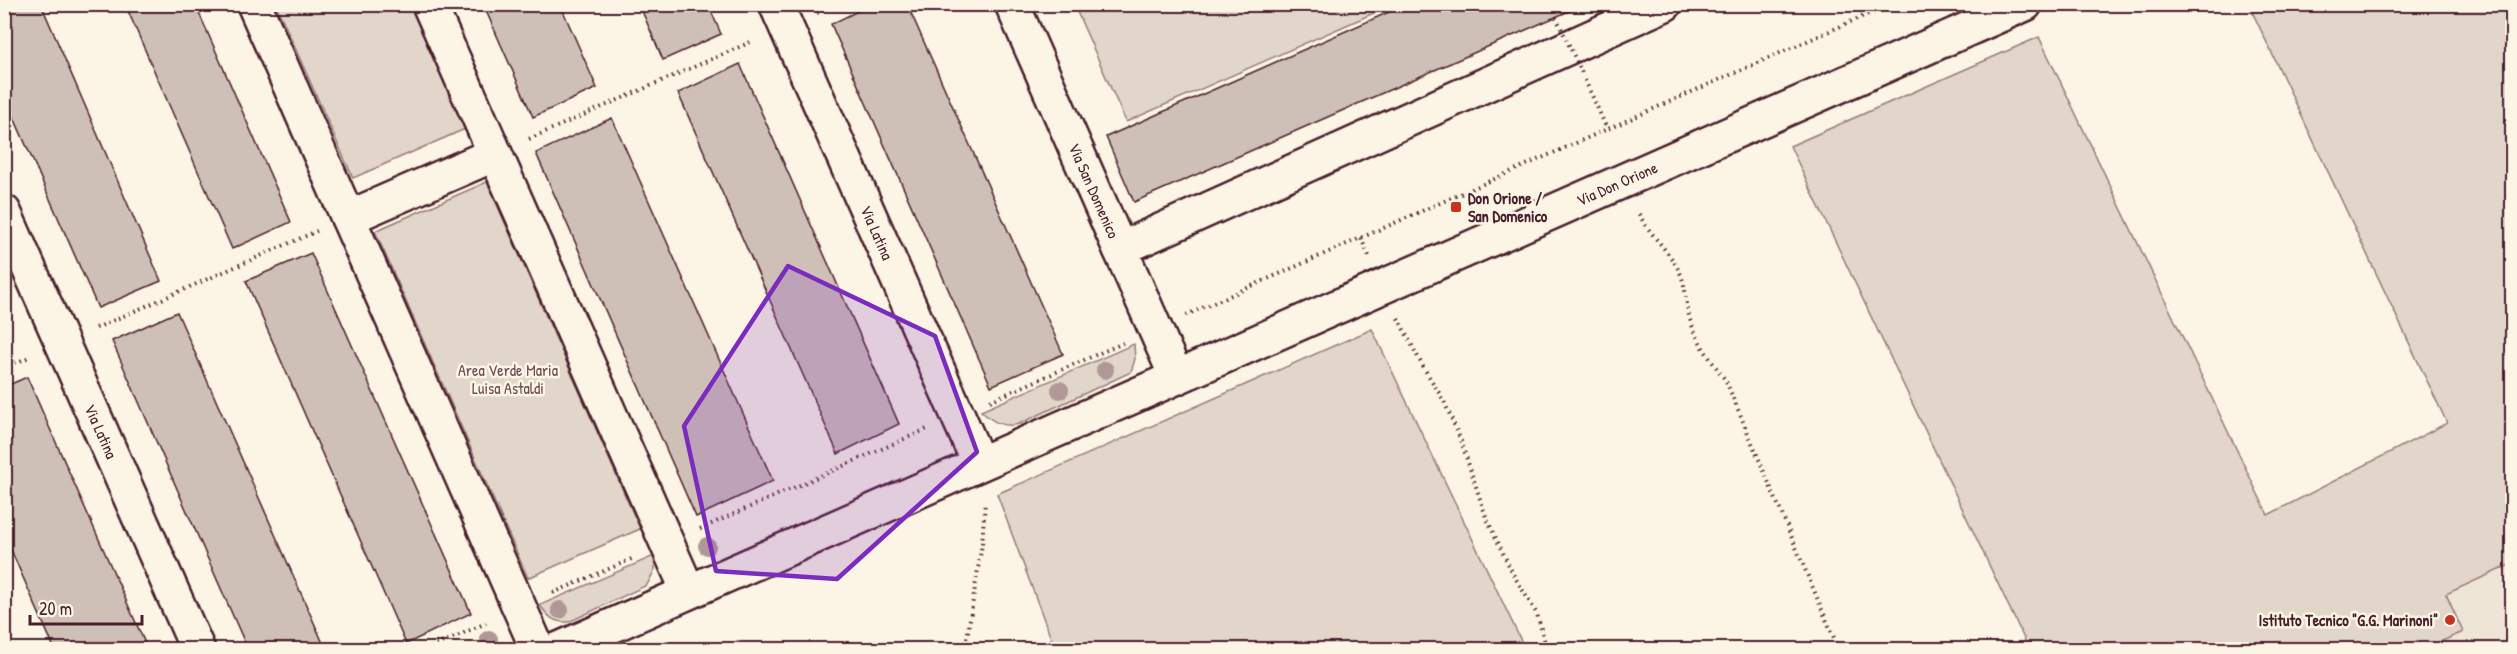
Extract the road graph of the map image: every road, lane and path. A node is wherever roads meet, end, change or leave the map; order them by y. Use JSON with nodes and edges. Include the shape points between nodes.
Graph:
{"nodes":[{"id":1,"x":254,"y":4,"type":"edge"},
{"id":2,"x":429,"y":4,"type":"edge"},
{"id":3,"x":776,"y":4,"type":"edge"},
{"id":4,"x":1012,"y":4,"type":"edge"},
{"id":5,"x":1665,"y":4,"type":"edge"},
{"id":6,"x":1891,"y":4,"type":"edge"},
{"id":7,"x":2025,"y":4,"type":"edge"},
{"id":8,"x":1556,"y":17,"type":"dead end"},
{"id":9,"x":754,"y":41,"type":"dead end"},
{"id":10,"x":1608,"y":129,"type":"junction"},
{"id":11,"x":495,"y":154,"type":"junction"},
{"id":12,"x":1622,"y":181,"type":"junction"},
{"id":13,"x":4,"y":213,"type":"edge"},
{"id":14,"x":348,"y":218,"type":"junction"},
{"id":15,"x":1361,"y":238,"type":"junction"},
{"id":16,"x":1120,"y":249,"type":"junction"},
{"id":17,"x":1370,"y":259,"type":"dead end"},
{"id":18,"x":1395,"y":311,"type":"dead end"},
{"id":19,"x":1180,"y":317,"type":"dead end"},
{"id":20,"x":94,"y":328,"type":"dead end"},
{"id":21,"x":1132,"y":339,"type":"dead end"},
{"id":22,"x":33,"y":355,"type":"dead end"},
{"id":23,"x":4,"y":368,"type":"edge"},
{"id":24,"x":1176,"y":376,"type":"junction"},
{"id":25,"x":979,"y":406,"type":"dead end"},
{"id":26,"x":933,"y":426,"type":"dead end"},
{"id":27,"x":979,"y":463,"type":"junction"},
{"id":28,"x":695,"y":531,"type":"dead end"},
{"id":29,"x":641,"y":555,"type":"dead end"},
{"id":30,"x":688,"y":591,"type":"junction"},
{"id":31,"x":548,"y":596,"type":"dead end"},
{"id":32,"x":495,"y":619,"type":"dead end"},
{"id":33,"x":198,"y":650,"type":"edge"},
{"id":34,"x":425,"y":650,"type":"edge"},
{"id":35,"x":537,"y":650,"type":"edge"},
{"id":36,"x":557,"y":650,"type":"edge"},
{"id":37,"x":965,"y":650,"type":"edge"},
{"id":38,"x":1547,"y":650,"type":"edge"},
{"id":39,"x":1839,"y":650,"type":"edge"}],
"edges":[{"from":1,"to":14,"type":"street"},
{"from":2,"to":11,"type":"street"},
{"from":3,"to":27,"type":"street","name":"Via Latina"},
{"from":4,"to":16,"type":"street","name":"Via San Domenico"},
{"from":5,"to":16,"type":"street"},
{"from":6,"to":10,"type":"path"},
{"from":7,"to":12,"type":"street","name":"Via Don Orione"},
{"from":8,"to":10,"type":"path","bridge":true},
{"from":9,"to":11,"type":"path"},
{"from":10,"to":15,"type":"path"},
{"from":11,"to":14,"type":"street"},
{"from":11,"to":30,"type":"street"},
{"from":12,"to":24,"type":"street","name":"Via Don Orione"},
{"from":12,"to":39,"type":"path","via":[[1648,231],[1671,256],[1682,276],[1689,317],[1700,345],[1726,381]]},
{"from":13,"to":33,"type":"street","name":"Via Latina"},
{"from":14,"to":20,"type":"path"},
{"from":14,"to":35,"type":"street"},
{"from":15,"to":17,"type":"path"},
{"from":15,"to":19,"type":"path"},
{"from":16,"to":24,"type":"street","name":"Via San Domenico"},
{"from":18,"to":38,"type":"path","via":[[1444,401],[1486,517],[1537,614]]},
{"from":21,"to":25,"type":"path"},
{"from":22,"to":23,"type":"path"},
{"from":24,"to":27,"type":"street"},
{"from":26,"to":28,"type":"path"},
{"from":27,"to":30,"type":"street"},
{"from":27,"to":37,"type":"path","via":[[984,483],[984,520]]},
{"from":29,"to":31,"type":"path"},
{"from":30,"to":36,"type":"street"},
{"from":32,"to":34,"type":"path"}]}
